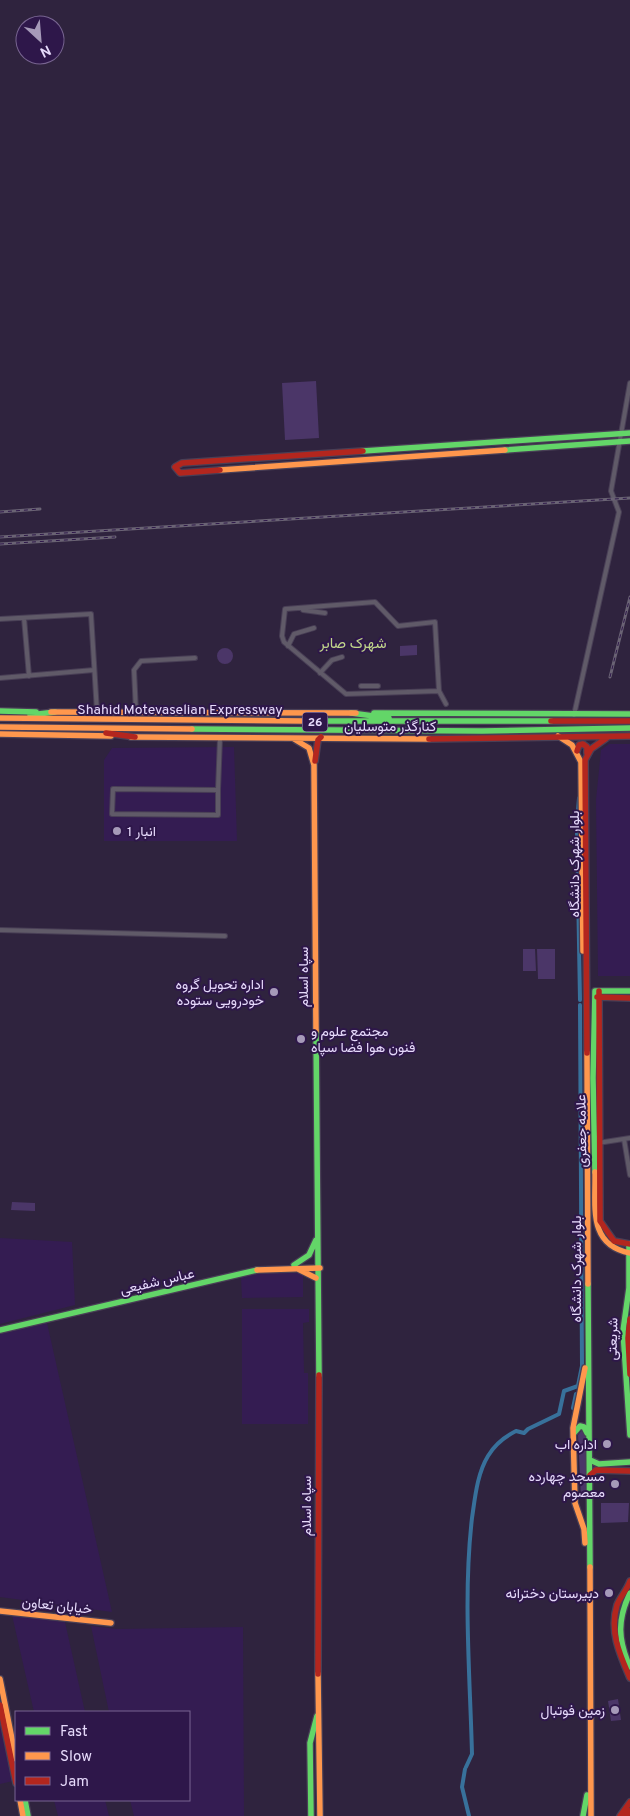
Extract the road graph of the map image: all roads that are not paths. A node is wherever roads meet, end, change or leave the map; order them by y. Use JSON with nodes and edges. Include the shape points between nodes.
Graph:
{"nodes":[{"id":1,"x":630,"y":383,"type":"edge"},
{"id":2,"x":630,"y":433,"type":"edge"},
{"id":3,"x":620,"y":434,"type":"junction"},
{"id":4,"x":630,"y":441,"type":"edge"},
{"id":5,"x":619,"y":442,"type":"junction"},
{"id":6,"x":465,"y":444,"type":"junction"},
{"id":7,"x":466,"y":453,"type":"junction"},
{"id":8,"x":270,"y":457,"type":"junction"},
{"id":9,"x":272,"y":466,"type":"junction"},
{"id":10,"x":301,"y":609,"type":"junction"},
{"id":11,"x":325,"y":613,"type":"dead end"},
{"id":12,"x":24,"y":618,"type":"junction"},
{"id":13,"x":0,"y":620,"type":"edge"},
{"id":14,"x":314,"y":628,"type":"dead end"},
{"id":15,"x":288,"y":646,"type":"junction"},
{"id":16,"x":342,"y":657,"type":"dead end"},
{"id":17,"x":195,"y":658,"type":"dead end"},
{"id":18,"x":94,"y":670,"type":"junction"},
{"id":19,"x":320,"y":672,"type":"junction"},
{"id":20,"x":29,"y":676,"type":"junction"},
{"id":21,"x":0,"y":678,"type":"edge"},
{"id":22,"x":368,"y":684,"type":"junction"},
{"id":23,"x":361,"y":686,"type":"dead end"},
{"id":24,"x":378,"y":686,"type":"dead end"},
{"id":25,"x":439,"y":692,"type":"junction"},
{"id":26,"x":369,"y":693,"type":"junction"},
{"id":27,"x":446,"y":704,"type":"dead end"},
{"id":28,"x":0,"y":711,"type":"edge"},
{"id":29,"x":55,"y":712,"type":"junction"},
{"id":30,"x":97,"y":712,"type":"junction"},
{"id":31,"x":136,"y":713,"type":"junction"},
{"id":32,"x":351,"y":713,"type":"junction"},
{"id":33,"x":630,"y":714,"type":"edge"},
{"id":34,"x":574,"y":715,"type":"junction"},
{"id":35,"x":0,"y":718,"type":"edge"},
{"id":36,"x":630,"y":721,"type":"edge"},
{"id":37,"x":429,"y":722,"type":"junction"},
{"id":38,"x":0,"y":727,"type":"edge"},
{"id":39,"x":63,"y":728,"type":"junction"},
{"id":40,"x":630,"y":728,"type":"edge"},
{"id":41,"x":0,"y":734,"type":"edge"},
{"id":42,"x":558,"y":736,"type":"junction"},
{"id":43,"x":613,"y":736,"type":"junction"},
{"id":44,"x":630,"y":736,"type":"edge"},
{"id":45,"x":136,"y":737,"type":"junction"},
{"id":46,"x":220,"y":738,"type":"junction"},
{"id":47,"x":292,"y":738,"type":"junction"},
{"id":48,"x":322,"y":738,"type":"junction"},
{"id":49,"x":576,"y":751,"type":"junction"},
{"id":50,"x":587,"y":753,"type":"junction"},
{"id":51,"x":314,"y":765,"type":"junction"},
{"id":52,"x":218,"y":790,"type":"junction"},
{"id":53,"x":584,"y":827,"type":"junction"},
{"id":54,"x":0,"y":930,"type":"edge"},
{"id":55,"x":225,"y":936,"type":"dead end"},
{"id":56,"x":630,"y":991,"type":"edge"},
{"id":57,"x":597,"y":994,"type":"junction"},
{"id":58,"x":630,"y":998,"type":"edge"},
{"id":59,"x":630,"y":1138,"type":"edge"},
{"id":60,"x":624,"y":1139,"type":"junction"},
{"id":61,"x":597,"y":1143,"type":"junction"},
{"id":62,"x":629,"y":1161,"type":"edge"},
{"id":63,"x":630,"y":1176,"type":"edge"},
{"id":64,"x":318,"y":1227,"type":"junction"},
{"id":65,"x":316,"y":1240,"type":"junction"},
{"id":66,"x":629,"y":1244,"type":"edge"},
{"id":67,"x":629,"y":1253,"type":"edge"},
{"id":68,"x":294,"y":1266,"type":"junction"},
{"id":69,"x":318,"y":1266,"type":"junction"},
{"id":70,"x":316,"y":1278,"type":"junction"},
{"id":71,"x":318,"y":1303,"type":"junction"},
{"id":72,"x":630,"y":1319,"type":"edge"},
{"id":73,"x":0,"y":1329,"type":"edge"},
{"id":74,"x":629,"y":1338,"type":"edge"},
{"id":75,"x":630,"y":1374,"type":"edge"},
{"id":76,"x":629,"y":1408,"type":"edge"},
{"id":77,"x":573,"y":1435,"type":"junction"},
{"id":78,"x":630,"y":1435,"type":"edge"},
{"id":79,"x":589,"y":1438,"type":"junction"},
{"id":80,"x":590,"y":1460,"type":"junction"},
{"id":81,"x":630,"y":1462,"type":"edge"},
{"id":82,"x":630,"y":1470,"type":"edge"},
{"id":83,"x":590,"y":1474,"type":"junction"},
{"id":84,"x":589,"y":1492,"type":"junction"},
{"id":85,"x":575,"y":1496,"type":"junction"},
{"id":86,"x":630,"y":1581,"type":"edge"},
{"id":87,"x":630,"y":1593,"type":"edge"},
{"id":88,"x":0,"y":1611,"type":"edge"},
{"id":89,"x":111,"y":1623,"type":"dead end"},
{"id":90,"x":630,"y":1667,"type":"edge"},
{"id":91,"x":630,"y":1678,"type":"edge"},
{"id":92,"x":0,"y":1682,"type":"edge"},
{"id":93,"x":0,"y":1705,"type":"edge"},
{"id":94,"x":319,"y":1709,"type":"junction"},
{"id":95,"x":15,"y":1754,"type":"edge"},
{"id":96,"x":15,"y":1778,"type":"edge"},
{"id":97,"x":20,"y":1801,"type":"edge"},
{"id":98,"x":25,"y":1801,"type":"edge"},
{"id":99,"x":630,"y":1802,"type":"edge"},
{"id":100,"x":630,"y":1811,"type":"edge"},
{"id":101,"x":23,"y":1816,"type":"edge"},
{"id":102,"x":28,"y":1816,"type":"edge"},
{"id":103,"x":311,"y":1816,"type":"edge"},
{"id":104,"x":320,"y":1816,"type":"edge"},
{"id":105,"x":583,"y":1816,"type":"edge"},
{"id":106,"x":591,"y":1816,"type":"edge"},
{"id":107,"x":620,"y":1816,"type":"edge"},
{"id":108,"x":626,"y":1816,"type":"edge"}],
"edges":[{"from":1,"to":3,"type":"street"},
{"from":2,"to":3,"type":"main road"},
{"from":3,"to":5,"type":"street"},
{"from":3,"to":6,"type":"main road"},
{"from":4,"to":5,"type":"main road"},
{"from":5,"to":7,"type":"main road"},
{"from":5,"to":34,"type":"street","via":[[610,491],[619,512]]},
{"from":6,"to":7,"type":"main road"},
{"from":6,"to":8,"type":"main road"},
{"from":7,"to":9,"type":"main road"},
{"from":8,"to":9,"type":"main road"},
{"from":8,"to":9,"type":"main road","via":[[182,463],[175,467],[180,472]]},
{"from":10,"to":11,"type":"street"},
{"from":10,"to":15,"type":"street","via":[[285,609],[282,636]]},
{"from":10,"to":25,"type":"street","via":[[374,602],[398,626],[435,622]]},
{"from":12,"to":13,"type":"street"},
{"from":12,"to":18,"type":"street","via":[[91,614]]},
{"from":12,"to":20,"type":"street"},
{"from":14,"to":15,"type":"street","via":[[294,634]]},
{"from":15,"to":19,"type":"street"},
{"from":16,"to":19,"type":"street","via":[[332,660]]},
{"from":17,"to":31,"type":"street","via":[[140,661],[134,670]]},
{"from":18,"to":20,"type":"street"},
{"from":18,"to":30,"type":"street"},
{"from":19,"to":26,"type":"street","via":[[346,694]]},
{"from":20,"to":21,"type":"street"},
{"from":22,"to":23,"type":"street"},
{"from":22,"to":24,"type":"street"},
{"from":22,"to":26,"type":"street"},
{"from":25,"to":26,"type":"street"},
{"from":25,"to":27,"type":"street"},
{"from":28,"to":29,"type":"main road","name":"کنارگذر متوسلیان"},
{"from":29,"to":30,"type":"main road","name":"کنارگذر متوسلیان"},
{"from":29,"to":35,"type":"main road"},
{"from":30,"to":31,"type":"main road","name":"کنارگذر متوسلیان"},
{"from":31,"to":32,"type":"main road","name":"کنارگذر متوسلیان"},
{"from":32,"to":34,"type":"main road","name":"کنارگذر متوسلیان"},
{"from":32,"to":37,"type":"main road"},
{"from":33,"to":34,"type":"main road","name":"کنارگذر متوسلیان"},
{"from":35,"to":37,"type":"main road","name":"Shahid Motevaselian Expressway","number":"26","via":[[159,722]]},
{"from":36,"to":37,"type":"main road","name":"Shahid Motevaselian Expressway","number":"26"},
{"from":38,"to":39,"type":"main road","name":"Shahid Motevaselian Expressway"},
{"from":39,"to":40,"type":"main road","name":"Shahid Motevaselian Expressway","via":[[473,731]]},
{"from":39,"to":45,"type":"main road"},
{"from":41,"to":45,"type":"main road","name":"کنارگذر متوسلیان"},
{"from":42,"to":43,"type":"main road","name":"کنارگذر متوسلیان"},
{"from":42,"to":48,"type":"main road","name":"کنارگذر متوسلیان"},
{"from":42,"to":49,"type":"main road"},
{"from":43,"to":44,"type":"main road","name":"کنارگذر متوسلیان"},
{"from":43,"to":50,"type":"main road","via":[[597,743]]},
{"from":45,"to":46,"type":"main road","name":"کنارگذر متوسلیان"},
{"from":46,"to":47,"type":"main road","name":"کنارگذر متوسلیان"},
{"from":46,"to":52,"type":"street"},
{"from":47,"to":48,"type":"main road","name":"کنارگذر متوسلیان"},
{"from":47,"to":51,"type":"main road","name":"سپاه اسلام","via":[[309,748]]},
{"from":48,"to":51,"type":"main road","via":[[318,740]]},
{"from":49,"to":50,"type":"main road","via":[[583,744]]},
{"from":49,"to":53,"type":"main road","name":"بلوار شهرک دانشگاه","via":[[580,762]]},
{"from":50,"to":53,"type":"main road","name":"بلوار شهرک دانشگاه"},
{"from":51,"to":64,"type":"main road","name":"سپاه اسلام"},
{"from":52,"to":52,"type":"street","via":[[218,815],[112,814],[112,789]]},
{"from":53,"to":77,"type":"main road","name":"بلوار شهرک دانشگاه","via":[[585,1364],[584,1385]]},
{"from":53,"to":79,"type":"main road","name":"بلوار شهرک دانشگاه"},
{"from":54,"to":55,"type":"street"},
{"from":56,"to":57,"type":"main road"},
{"from":57,"to":58,"type":"main road"},
{"from":57,"to":61,"type":"main road","name":"علامه جعفری"},
{"from":59,"to":60,"type":"street"},
{"from":60,"to":61,"type":"street"},
{"from":60,"to":62,"type":"street"},
{"from":61,"to":66,"type":"main road","name":"علامه جعفری","via":[[602,1226],[614,1241]]},
{"from":61,"to":67,"type":"main road","name":"علامه جعفری","via":[[598,1231],[614,1248]]},
{"from":62,"to":63,"type":"street"},
{"from":64,"to":65,"type":"main road","name":"سپاه اسلام"},
{"from":64,"to":69,"type":"main road","name":"سپاه اسلام"},
{"from":65,"to":68,"type":"main road","via":[[309,1255]]},
{"from":65,"to":69,"type":"main road","name":"سپاه اسلام"},
{"from":66,"to":67,"type":"main road","name":"شریعتی"},
{"from":67,"to":76,"type":"main road","name":"شریعتی","via":[[629,1288],[622,1331]]},
{"from":68,"to":69,"type":"main road","name":"عباس شفیعی"},
{"from":68,"to":70,"type":"main road"},
{"from":68,"to":73,"type":"main road","name":"عباس شفیعی","via":[[262,1267]]},
{"from":69,"to":70,"type":"main road","name":"سپاه اسلام"},
{"from":69,"to":71,"type":"main road","name":"سپاه اسلام"},
{"from":70,"to":71,"type":"main road","name":"سپاه اسلام"},
{"from":71,"to":94,"type":"main road","name":"سپاه اسلام"},
{"from":72,"to":74,"type":"main road","name":"شریعتی"},
{"from":74,"to":75,"type":"main road","name":"شریعتی"},
{"from":76,"to":78,"type":"main road","name":"شریعتی"},
{"from":77,"to":79,"type":"main road","via":[[576,1427],[582,1426]]},
{"from":77,"to":85,"type":"main road","name":"بلوار شهرک دانشگاه"},
{"from":79,"to":80,"type":"main road","name":"بلوار شهرک دانشگاه"},
{"from":80,"to":81,"type":"main road","via":[[599,1464]]},
{"from":80,"to":83,"type":"main road","name":"بلوار شهرک دانشگاه"},
{"from":82,"to":83,"type":"main road","via":[[596,1470]]},
{"from":83,"to":84,"type":"main road","name":"بلوار شهرک دانشگاه"},
{"from":84,"to":85,"type":"main road","via":[[583,1501]]},
{"from":84,"to":106,"type":"main road","name":"بلوار شهرک دانشگاه"},
{"from":85,"to":105,"type":"main road","name":"بلوار شهرک دانشگاه","via":[[586,1552],[588,1784]]},
{"from":86,"to":91,"type":"main road","via":[[617,1605],[614,1633],[617,1650]]},
{"from":87,"to":90,"type":"main road","via":[[622,1606],[619,1636]]},
{"from":88,"to":89,"type":"main road","name":"خیابان تعاون"},
{"from":92,"to":95,"type":"main road"},
{"from":93,"to":96,"type":"main road"},
{"from":94,"to":103,"type":"main road","name":"سپاه اسلام","via":[[310,1743]]},
{"from":94,"to":104,"type":"main road","name":"سپاه اسلام"},
{"from":97,"to":101,"type":"main road"},
{"from":98,"to":102,"type":"main road"},
{"from":99,"to":107,"type":"main road"},
{"from":100,"to":108,"type":"main road"},
{"from":105,"to":106,"type":"main road","via":[[588,1812]]}]}
